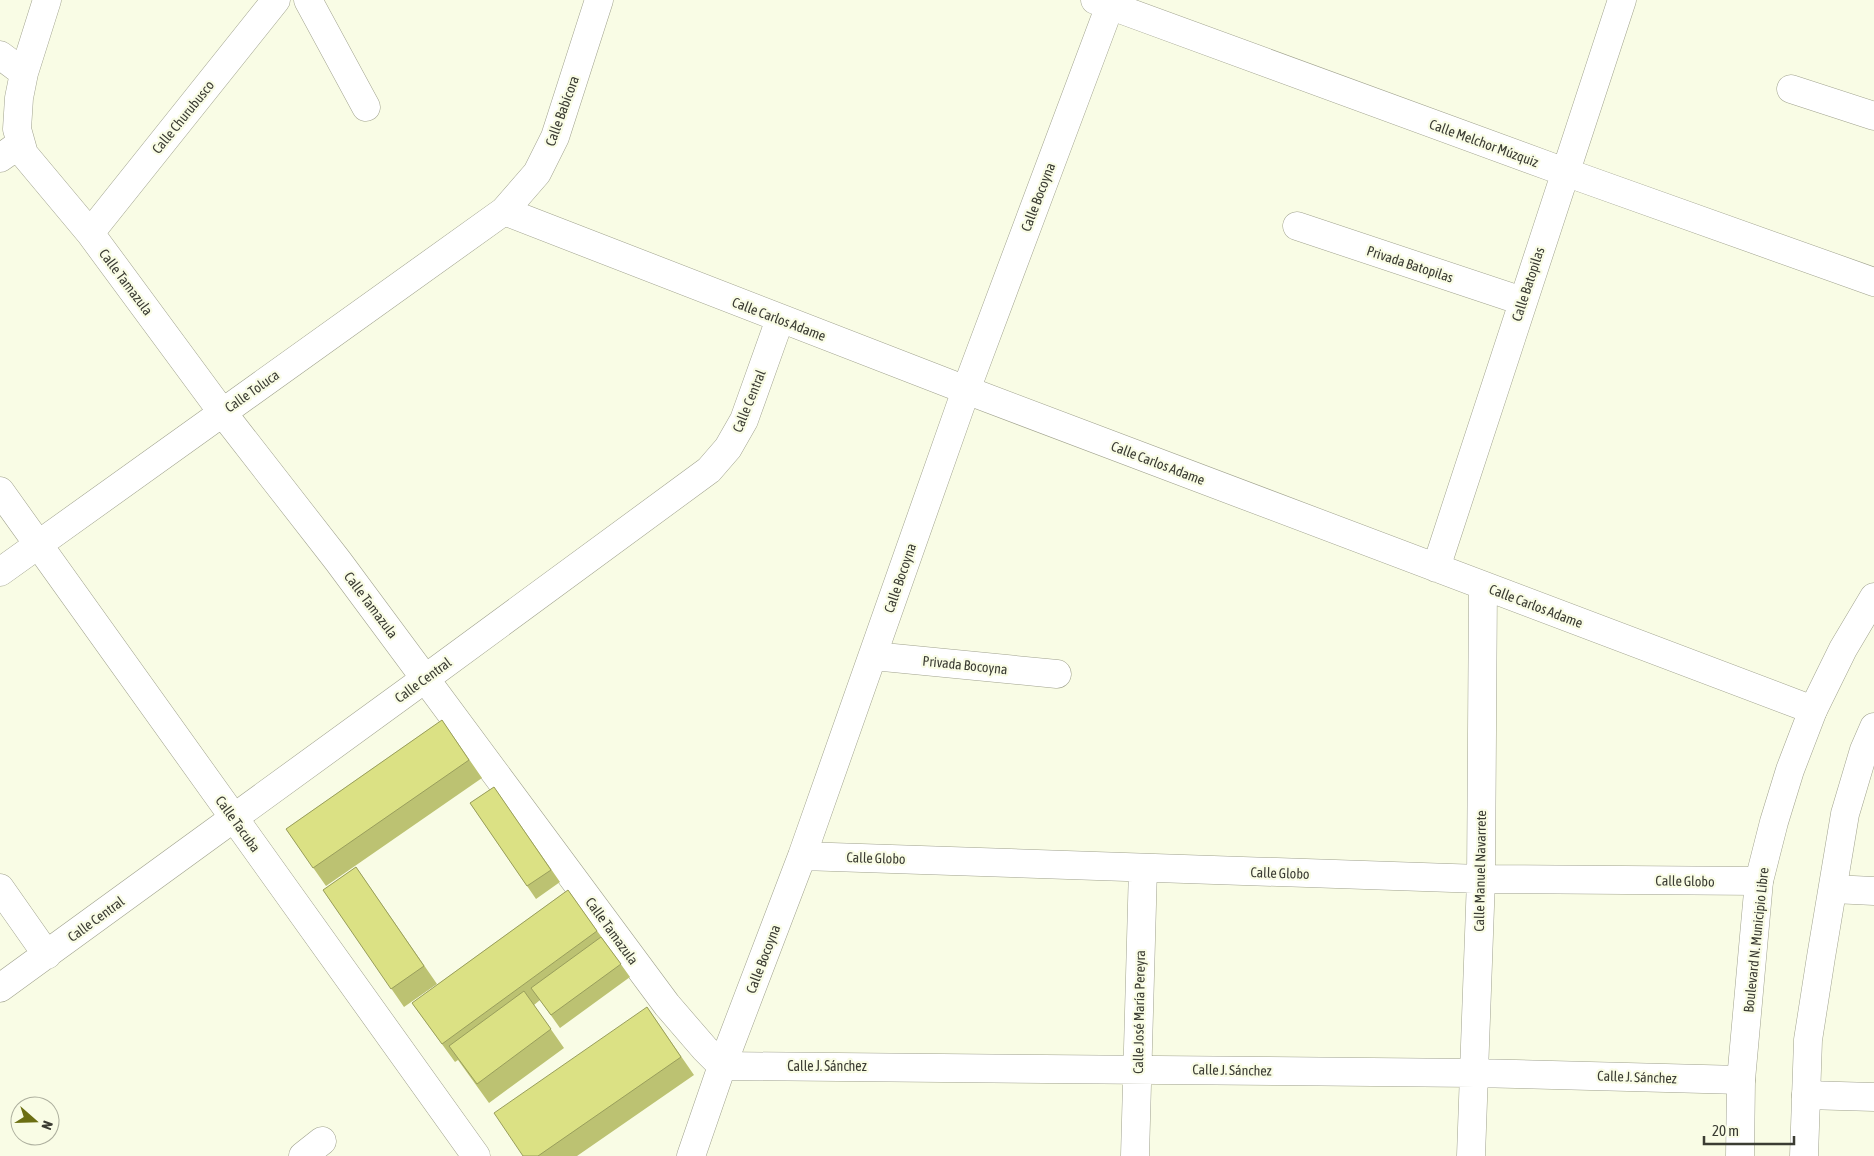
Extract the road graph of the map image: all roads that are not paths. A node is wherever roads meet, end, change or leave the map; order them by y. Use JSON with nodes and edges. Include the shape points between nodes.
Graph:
{"nodes":[{"id":1,"x":47,"y":0,"type":"edge"},
{"id":2,"x":276,"y":0,"type":"edge"},
{"id":3,"x":308,"y":0,"type":"edge"},
{"id":4,"x":599,"y":0,"type":"edge"},
{"id":5,"x":1622,"y":0,"type":"edge"},
{"id":6,"x":1106,"y":2,"type":"edge"},
{"id":7,"x":0,"y":55,"type":"edge"},
{"id":8,"x":24,"y":73,"type":"junction"},
{"id":9,"x":1791,"y":89,"type":"dead end"},
{"id":10,"x":366,"y":106,"type":"dead end"},
{"id":11,"x":1874,"y":116,"type":"edge"},
{"id":12,"x":10,"y":151,"type":"edge"},
{"id":13,"x":1565,"y":172,"type":"junction"},
{"id":14,"x":504,"y":211,"type":"junction"},
{"id":15,"x":1298,"y":226,"type":"dead end"},
{"id":16,"x":90,"y":233,"type":"junction"},
{"id":17,"x":1874,"y":282,"type":"edge"},
{"id":18,"x":1522,"y":301,"type":"junction"},
{"id":19,"x":780,"y":319,"type":"junction"},
{"id":20,"x":966,"y":390,"type":"junction"},
{"id":21,"x":222,"y":412,"type":"junction"},
{"id":22,"x":0,"y":491,"type":"edge"},
{"id":23,"x":39,"y":545,"type":"junction"},
{"id":24,"x":1436,"y":568,"type":"junction"},
{"id":25,"x":0,"y":572,"type":"edge"},
{"id":26,"x":1483,"y":586,"type":"junction"},
{"id":27,"x":1874,"y":597,"type":"edge"},
{"id":28,"x":873,"y":656,"type":"junction"},
{"id":29,"x":1057,"y":674,"type":"dead end"},
{"id":30,"x":426,"y":678,"type":"junction"},
{"id":31,"x":1813,"y":710,"type":"junction"},
{"id":32,"x":1874,"y":727,"type":"edge"},
{"id":33,"x":234,"y":818,"type":"junction"},
{"id":34,"x":802,"y":856,"type":"junction"},
{"id":35,"x":1143,"y":868,"type":"junction"},
{"id":36,"x":1481,"y":879,"type":"junction"},
{"id":37,"x":1759,"y":881,"type":"junction"},
{"id":38,"x":0,"y":888,"type":"edge"},
{"id":39,"x":1833,"y":889,"type":"junction"},
{"id":40,"x":1874,"y":891,"type":"edge"},
{"id":41,"x":47,"y":955,"type":"junction"},
{"id":42,"x":0,"y":988,"type":"edge"},
{"id":43,"x":722,"y":1066,"type":"junction"},
{"id":44,"x":1138,"y":1069,"type":"junction"},
{"id":45,"x":1474,"y":1073,"type":"junction"},
{"id":46,"x":1741,"y":1080,"type":"junction"},
{"id":47,"x":1806,"y":1095,"type":"junction"},
{"id":48,"x":1874,"y":1097,"type":"edge"},
{"id":49,"x":476,"y":1156,"type":"edge"},
{"id":50,"x":691,"y":1156,"type":"edge"},
{"id":51,"x":1135,"y":1156,"type":"edge"},
{"id":52,"x":1471,"y":1156,"type":"edge"},
{"id":53,"x":1740,"y":1156,"type":"edge"},
{"id":54,"x":1804,"y":1156,"type":"edge"}],
"edges":[{"from":1,"to":8,"type":"street"},
{"from":2,"to":16,"type":"street","name":"Calle Churubusco"},
{"from":3,"to":10,"type":"street"},
{"from":4,"to":14,"type":"street","name":"Calle Babícora","via":[[554,137],[537,173]]},
{"from":5,"to":13,"type":"street","name":"Calle Batopilas"},
{"from":6,"to":13,"type":"street","name":"Calle Melchor Múzquiz"},
{"from":6,"to":20,"type":"street","name":"Calle Bocoyna"},
{"from":7,"to":8,"type":"street"},
{"from":8,"to":12,"type":"street","via":[[17,129]]},
{"from":9,"to":11,"type":"street"},
{"from":12,"to":16,"type":"street","name":"Calle Tamazula","via":[[24,154]]},
{"from":13,"to":17,"type":"street","name":"Calle Melchor Múzquiz"},
{"from":13,"to":18,"type":"street","name":"Calle Batopilas"},
{"from":14,"to":19,"type":"street","name":"Calle Carlos Adame"},
{"from":14,"to":21,"type":"street","name":"Calle Toluca"},
{"from":15,"to":18,"type":"street","name":"Privada Batopilas"},
{"from":16,"to":21,"type":"street","name":"Calle Tamazula"},
{"from":18,"to":24,"type":"street","name":"Calle Batopilas"},
{"from":19,"to":20,"type":"street","name":"Calle Carlos Adame"},
{"from":19,"to":30,"type":"street","name":"Calle Central","via":[[744,420],[728,448],[709,470]]},
{"from":20,"to":24,"type":"street","name":"Calle Carlos Adame"},
{"from":20,"to":28,"type":"street","name":"Calle Bocoyna"},
{"from":21,"to":23,"type":"street","name":"Calle Toluca"},
{"from":21,"to":30,"type":"street","name":"Calle Tamazula"},
{"from":22,"to":23,"type":"street","name":"Calle Tacuba"},
{"from":23,"to":25,"type":"street","name":"Calle Toluca"},
{"from":23,"to":33,"type":"street","name":"Calle Tacuba"},
{"from":24,"to":26,"type":"street","name":"Calle Carlos Adame"},
{"from":26,"to":31,"type":"street","name":"Calle Carlos Adame"},
{"from":26,"to":36,"type":"street","name":"Calle Manuel Navarrete"},
{"from":27,"to":31,"type":"street","name":"Boulevard N. Municipio Libre","via":[[1843,649]]},
{"from":28,"to":29,"type":"street","name":"Privada Bocoyna"},
{"from":28,"to":34,"type":"street","name":"Calle Bocoyna"},
{"from":30,"to":33,"type":"street","name":"Calle Central"},
{"from":30,"to":43,"type":"street","name":"Calle Tamazula","via":[[667,1005]]},
{"from":31,"to":37,"type":"street","name":"Boulevard N. Municipio Libre","via":[[1780,805]]},
{"from":32,"to":39,"type":"street","via":[[1845,814]]},
{"from":33,"to":41,"type":"street","name":"Calle Central"},
{"from":33,"to":49,"type":"street","name":"Calle Tacuba"},
{"from":34,"to":35,"type":"street","name":"Calle Globo"},
{"from":34,"to":43,"type":"street","name":"Calle Bocoyna"},
{"from":35,"to":36,"type":"street","name":"Calle Globo"},
{"from":35,"to":44,"type":"street","name":"Calle José María Pereyra"},
{"from":36,"to":37,"type":"street","name":"Calle Globo"},
{"from":36,"to":45,"type":"street","name":"Calle Manuel Navarrete"},
{"from":37,"to":46,"type":"street","name":"Boulevard N. Municipio Libre"},
{"from":38,"to":41,"type":"street"},
{"from":39,"to":40,"type":"street"},
{"from":39,"to":47,"type":"street","via":[[1808,1040]]},
{"from":41,"to":42,"type":"street","name":"Calle Central"},
{"from":43,"to":44,"type":"street","name":"Calle J. Sánchez"},
{"from":43,"to":50,"type":"street","name":"Calle Bocoyna"},
{"from":44,"to":45,"type":"street","name":"Calle J. Sánchez"},
{"from":44,"to":51,"type":"street","name":"Calle José María Pereyra"},
{"from":45,"to":46,"type":"street","name":"Calle J. Sánchez"},
{"from":45,"to":52,"type":"street","name":"Calle Manuel Navarrete"},
{"from":46,"to":53,"type":"street","name":"Boulevard N. Municipio Libre"},
{"from":47,"to":48,"type":"street"},
{"from":47,"to":54,"type":"street"}]}
